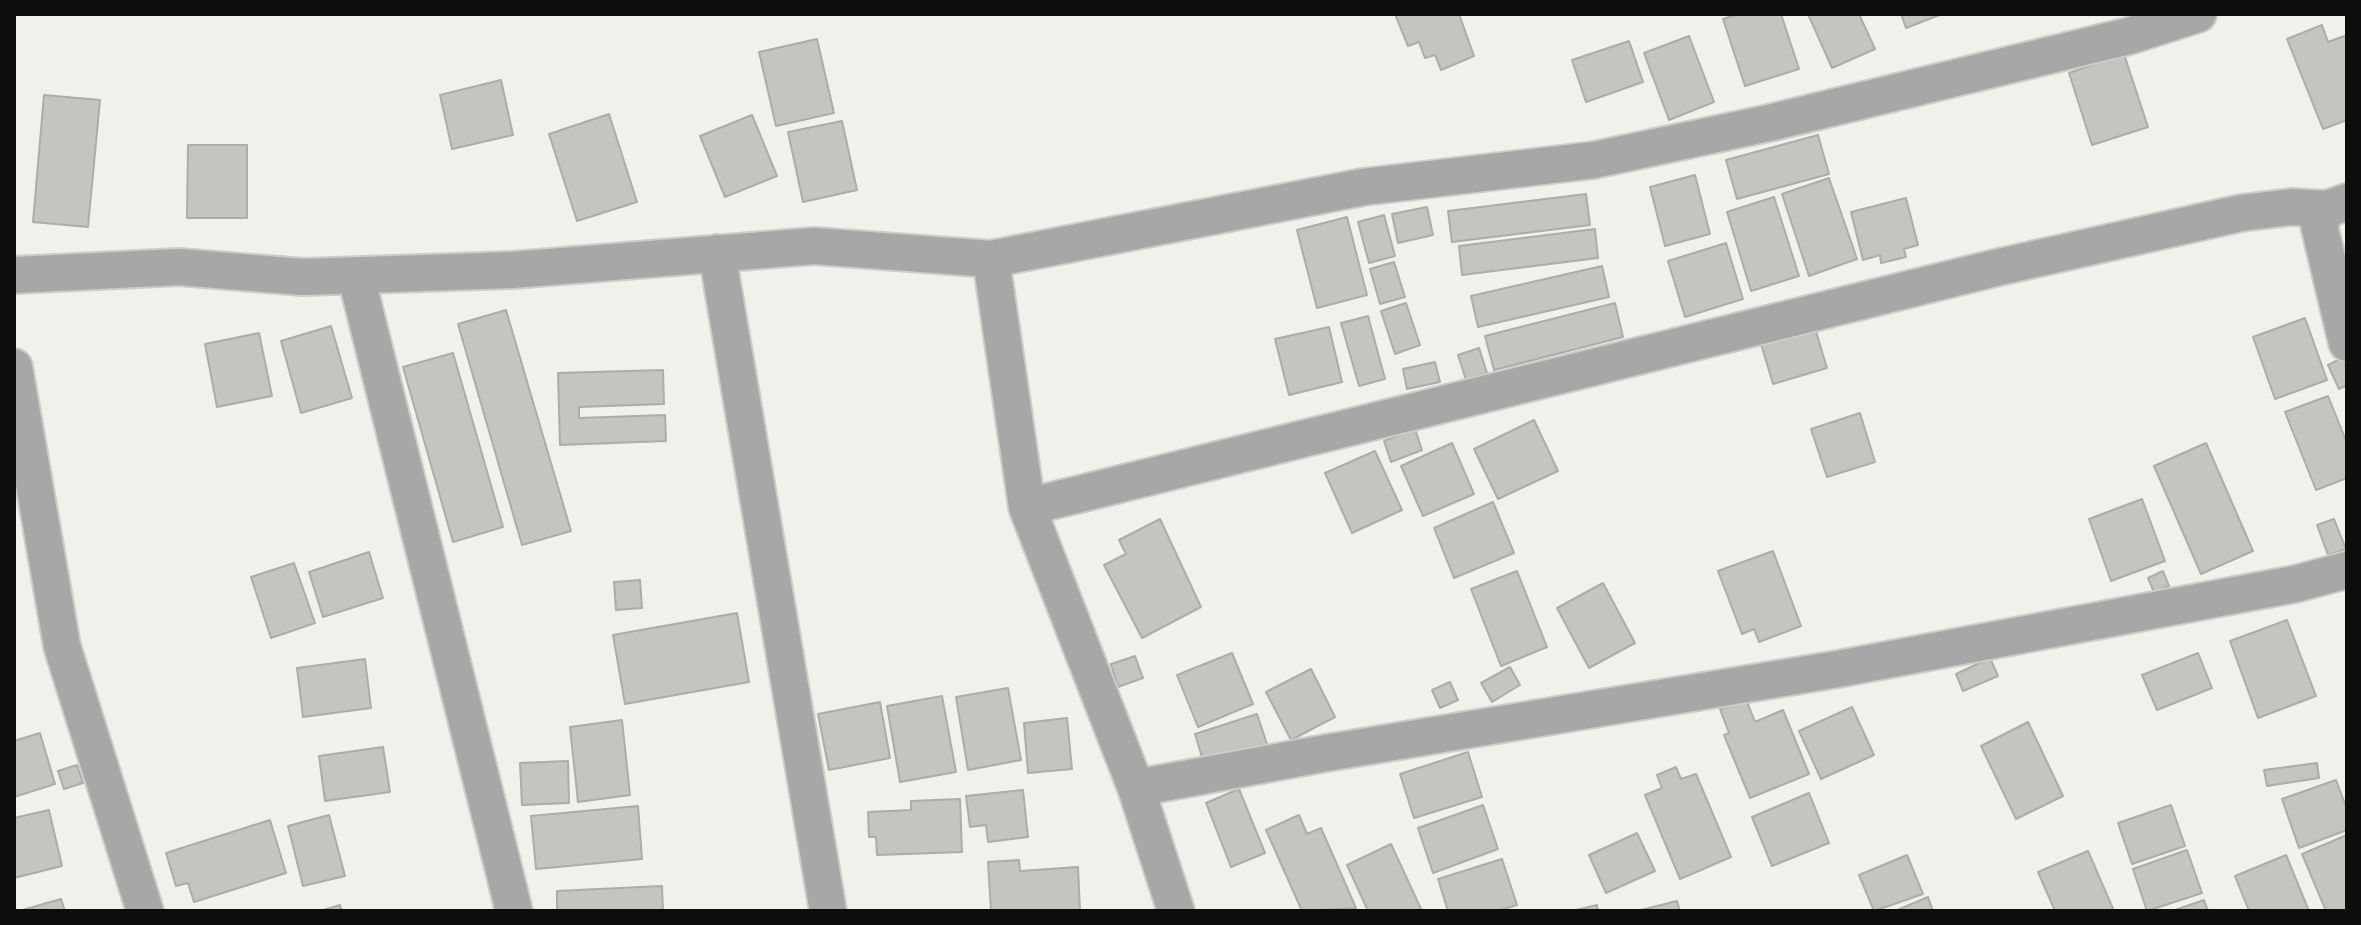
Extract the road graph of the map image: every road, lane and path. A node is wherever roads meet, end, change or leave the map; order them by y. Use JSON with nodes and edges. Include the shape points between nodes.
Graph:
{"nodes":[{"id":1,"x":2198,"y":14,"type":"edge"},
{"id":2,"x":2337,"y":206,"type":"edge"},
{"id":3,"x":717,"y":253,"type":"junction"},
{"id":4,"x":991,"y":259,"type":"junction"},
{"id":5,"x":14,"y":275,"type":"edge"},
{"id":6,"x":356,"y":276,"type":"junction"},
{"id":7,"x":2347,"y":343,"type":"edge"},
{"id":8,"x":14,"y":367,"type":"edge"},
{"id":9,"x":1027,"y":507,"type":"junction"},
{"id":10,"x":2347,"y":570,"type":"edge"},
{"id":11,"x":1136,"y":788,"type":"junction"},
{"id":12,"x":145,"y":911,"type":"edge"},
{"id":13,"x":514,"y":911,"type":"edge"},
{"id":14,"x":828,"y":911,"type":"edge"},
{"id":15,"x":1176,"y":911,"type":"edge"}],
"edges":[{"from":1,"to":4,"type":"street","via":[[2129,36],[1594,160],[1363,187]]},
{"from":2,"to":7,"type":"street","via":[[2319,225]]},
{"from":2,"to":9,"type":"street","via":[[2241,213],[1995,268]]},
{"from":3,"to":4,"type":"street","via":[[814,246]]},
{"from":3,"to":6,"type":"street"},
{"from":3,"to":14,"type":"street"},
{"from":4,"to":9,"type":"street"},
{"from":5,"to":6,"type":"street","via":[[179,267]]},
{"from":6,"to":13,"type":"street"},
{"from":8,"to":12,"type":"street","via":[[62,646]]},
{"from":9,"to":11,"type":"street"},
{"from":10,"to":11,"type":"street","via":[[1838,669]]},
{"from":11,"to":15,"type":"street"}]}
